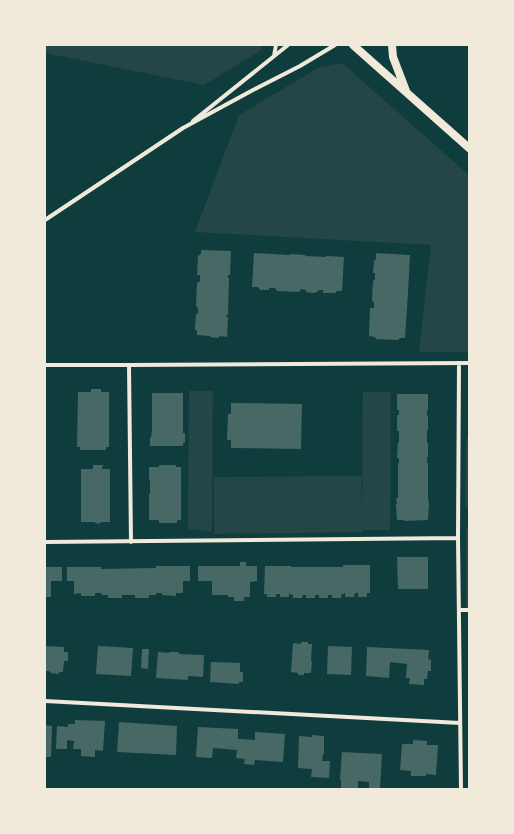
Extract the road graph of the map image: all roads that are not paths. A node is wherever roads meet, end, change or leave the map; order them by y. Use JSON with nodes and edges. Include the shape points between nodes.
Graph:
{"nodes":[{"id":1,"x":276,"y":45,"type":"edge"},
{"id":2,"x":288,"y":45,"type":"edge"},
{"id":3,"x":335,"y":45,"type":"edge"},
{"id":4,"x":353,"y":45,"type":"edge"},
{"id":5,"x":392,"y":45,"type":"edge"},
{"id":6,"x":274,"y":56,"type":"junction"},
{"id":7,"x":407,"y":94,"type":"junction"},
{"id":8,"x":183,"y":128,"type":"junction"},
{"id":9,"x":469,"y":148,"type":"edge"},
{"id":10,"x":45,"y":220,"type":"edge"},
{"id":11,"x":459,"y":363,"type":"junction"},
{"id":12,"x":469,"y":363,"type":"edge"},
{"id":13,"x":45,"y":365,"type":"edge"},
{"id":14,"x":129,"y":365,"type":"junction"},
{"id":15,"x":458,"y":538,"type":"junction"},
{"id":16,"x":45,"y":542,"type":"edge"},
{"id":17,"x":132,"y":542,"type":"junction"},
{"id":18,"x":460,"y":610,"type":"junction"},
{"id":19,"x":469,"y":610,"type":"edge"},
{"id":20,"x":45,"y":701,"type":"edge"},
{"id":21,"x":460,"y":723,"type":"junction"},
{"id":22,"x":461,"y":789,"type":"edge"}],
"edges":[{"from":1,"to":6,"type":"street"},
{"from":2,"to":6,"type":"street"},
{"from":3,"to":8,"type":"street"},
{"from":4,"to":7,"type":"main road"},
{"from":5,"to":7,"type":"main road"},
{"from":6,"to":8,"type":"street"},
{"from":7,"to":9,"type":"main road"},
{"from":8,"to":10,"type":"street"},
{"from":11,"to":12,"type":"street"},
{"from":11,"to":14,"type":"street"},
{"from":11,"to":15,"type":"street"},
{"from":13,"to":14,"type":"street"},
{"from":14,"to":17,"type":"street"},
{"from":15,"to":17,"type":"street"},
{"from":15,"to":18,"type":"street"},
{"from":16,"to":17,"type":"street"},
{"from":18,"to":19,"type":"street"},
{"from":18,"to":21,"type":"street"},
{"from":20,"to":21,"type":"street"},
{"from":21,"to":22,"type":"street"}]}
